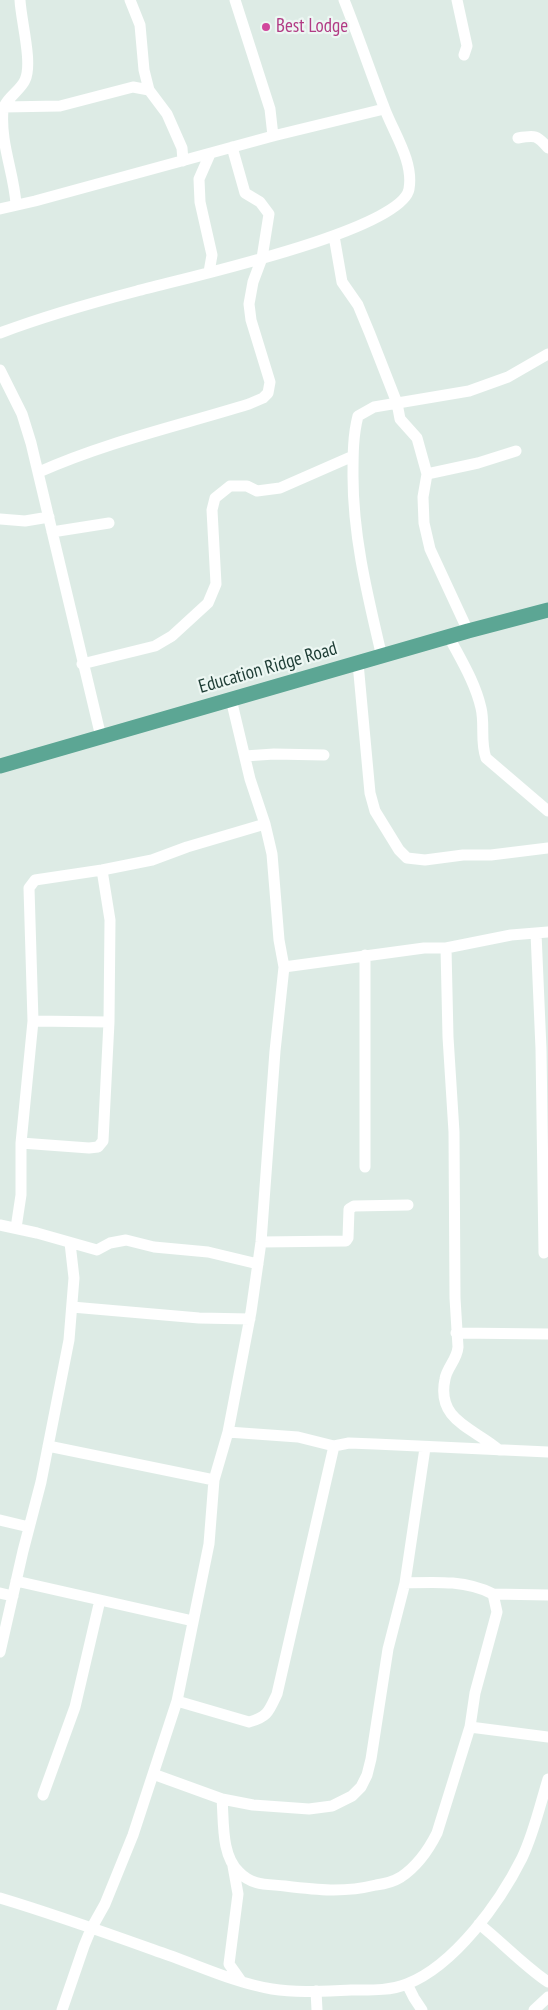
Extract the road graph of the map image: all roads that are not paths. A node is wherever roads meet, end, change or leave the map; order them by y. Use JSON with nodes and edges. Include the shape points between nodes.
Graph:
{"nodes":[{"id":1,"x":20,"y":0,"type":"edge"},
{"id":2,"x":130,"y":0,"type":"edge"},
{"id":3,"x":235,"y":0,"type":"edge"},
{"id":4,"x":344,"y":0,"type":"edge"},
{"id":5,"x":457,"y":0,"type":"edge"},
{"id":6,"x":464,"y":55,"type":"dead end"},
{"id":7,"x":148,"y":90,"type":"junction"},
{"id":8,"x":3,"y":107,"type":"junction"},
{"id":9,"x":384,"y":109,"type":"junction"},
{"id":10,"x":273,"y":136,"type":"junction"},
{"id":11,"x":518,"y":138,"type":"dead end"},
{"id":12,"x":232,"y":147,"type":"junction"},
{"id":13,"x":548,"y":148,"type":"edge"},
{"id":14,"x":210,"y":154,"type":"junction"},
{"id":15,"x":183,"y":161,"type":"junction"},
{"id":16,"x":16,"y":204,"type":"junction"},
{"id":17,"x":0,"y":208,"type":"edge"},
{"id":18,"x":334,"y":236,"type":"junction"},
{"id":19,"x":262,"y":258,"type":"junction"},
{"id":20,"x":209,"y":272,"type":"junction"},
{"id":21,"x":0,"y":334,"type":"edge"},
{"id":22,"x":548,"y":354,"type":"edge"},
{"id":23,"x":0,"y":370,"type":"edge"},
{"id":24,"x":397,"y":404,"type":"junction"},
{"id":25,"x":516,"y":451,"type":"dead end"},
{"id":26,"x":352,"y":456,"type":"junction"},
{"id":27,"x":39,"y":472,"type":"junction"},
{"id":28,"x":427,"y":474,"type":"junction"},
{"id":29,"x":49,"y":517,"type":"junction"},
{"id":30,"x":0,"y":519,"type":"edge"},
{"id":31,"x":109,"y":523,"type":"dead end"},
{"id":32,"x":52,"y":532,"type":"junction"},
{"id":33,"x":548,"y":610,"type":"edge"},
{"id":34,"x":468,"y":631,"type":"junction"},
{"id":35,"x":449,"y":637,"type":"junction"},
{"id":36,"x":382,"y":657,"type":"junction"},
{"id":37,"x":358,"y":663,"type":"junction"},
{"id":38,"x":82,"y":664,"type":"junction"},
{"id":39,"x":231,"y":699,"type":"junction"},
{"id":40,"x":101,"y":737,"type":"junction"},
{"id":41,"x":324,"y":755,"type":"dead end"},
{"id":42,"x":245,"y":756,"type":"junction"},
{"id":43,"x":0,"y":766,"type":"edge"},
{"id":44,"x":548,"y":811,"type":"edge"},
{"id":45,"x":265,"y":824,"type":"junction"},
{"id":46,"x":548,"y":848,"type":"edge"},
{"id":47,"x":102,"y":870,"type":"junction"},
{"id":48,"x":542,"y":932,"type":"edge"},
{"id":49,"x":446,"y":948,"type":"junction"},
{"id":50,"x":366,"y":955,"type":"junction"},
{"id":51,"x":284,"y":967,"type":"junction"},
{"id":52,"x":34,"y":1022,"type":"junction"},
{"id":53,"x":109,"y":1022,"type":"junction"},
{"id":54,"x":21,"y":1143,"type":"junction"},
{"id":55,"x":365,"y":1166,"type":"dead end"},
{"id":56,"x":408,"y":1205,"type":"dead end"},
{"id":57,"x":0,"y":1225,"type":"edge"},
{"id":58,"x":16,"y":1228,"type":"junction"},
{"id":59,"x":262,"y":1242,"type":"junction"},
{"id":60,"x":70,"y":1243,"type":"junction"},
{"id":61,"x":544,"y":1253,"type":"dead end"},
{"id":62,"x":258,"y":1264,"type":"junction"},
{"id":63,"x":72,"y":1307,"type":"junction"},
{"id":64,"x":250,"y":1319,"type":"junction"},
{"id":65,"x":456,"y":1332,"type":"junction"},
{"id":66,"x":548,"y":1334,"type":"edge"},
{"id":67,"x":228,"y":1432,"type":"junction"},
{"id":68,"x":48,"y":1446,"type":"junction"},
{"id":69,"x":334,"y":1446,"type":"junction"},
{"id":70,"x":425,"y":1448,"type":"junction"},
{"id":71,"x":499,"y":1450,"type":"junction"},
{"id":72,"x":548,"y":1452,"type":"edge"},
{"id":73,"x":214,"y":1480,"type":"junction"},
{"id":74,"x":0,"y":1520,"type":"edge"},
{"id":75,"x":29,"y":1527,"type":"junction"},
{"id":76,"x":16,"y":1581,"type":"junction"},
{"id":77,"x":405,"y":1583,"type":"junction"},
{"id":78,"x":0,"y":1593,"type":"edge"},
{"id":79,"x":493,"y":1594,"type":"junction"},
{"id":80,"x":548,"y":1595,"type":"edge"},
{"id":81,"x":12,"y":1596,"type":"junction"},
{"id":82,"x":100,"y":1600,"type":"junction"},
{"id":83,"x":193,"y":1621,"type":"junction"},
{"id":84,"x":0,"y":1652,"type":"edge"},
{"id":85,"x":177,"y":1701,"type":"junction"},
{"id":86,"x":470,"y":1728,"type":"junction"},
{"id":87,"x":548,"y":1737,"type":"edge"},
{"id":88,"x":153,"y":1774,"type":"junction"},
{"id":89,"x":548,"y":1779,"type":"edge"},
{"id":90,"x":43,"y":1795,"type":"dead end"},
{"id":91,"x":222,"y":1799,"type":"junction"},
{"id":92,"x":233,"y":1866,"type":"junction"},
{"id":93,"x":0,"y":1898,"type":"edge"},
{"id":94,"x":479,"y":1924,"type":"junction"},
{"id":95,"x":91,"y":1929,"type":"junction"},
{"id":96,"x":241,"y":1981,"type":"junction"},
{"id":97,"x":548,"y":1982,"type":"edge"},
{"id":98,"x":407,"y":1984,"type":"junction"},
{"id":99,"x":316,"y":1991,"type":"junction"},
{"id":100,"x":548,"y":1997,"type":"edge"},
{"id":101,"x":62,"y":2010,"type":"edge"},
{"id":102,"x":317,"y":2010,"type":"edge"},
{"id":103,"x":422,"y":2010,"type":"edge"},
{"id":104,"x":534,"y":2010,"type":"edge"}],
"edges":[{"from":1,"to":8,"type":"street","via":[[28,71],[25,81]]},
{"from":2,"to":7,"type":"street","via":[[140,25]]},
{"from":3,"to":10,"type":"street","via":[[270,109]]},
{"from":4,"to":9,"type":"street"},
{"from":5,"to":6,"type":"street","via":[[467,46]]},
{"from":7,"to":8,"type":"street","via":[[133,88],[60,106]]},
{"from":7,"to":15,"type":"street","via":[[167,114],[182,148]]},
{"from":8,"to":16,"type":"street","via":[[4,148],[15,185]]},
{"from":9,"to":10,"type":"street"},
{"from":9,"to":18,"type":"street","via":[[403,148],[409,189],[406,198],[390,212]]},
{"from":10,"to":12,"type":"street"},
{"from":11,"to":13,"type":"street","via":[[534,135]]},
{"from":12,"to":14,"type":"street"},
{"from":12,"to":19,"type":"street","via":[[245,193],[260,202],[270,214]]},
{"from":14,"to":15,"type":"street"},
{"from":14,"to":20,"type":"street","via":[[199,179],[200,202],[212,255]]},
{"from":15,"to":16,"type":"street"},
{"from":16,"to":17,"type":"street"},
{"from":18,"to":19,"type":"street"},
{"from":18,"to":24,"type":"street","via":[[342,282],[358,305]]},
{"from":19,"to":20,"type":"street"},
{"from":19,"to":27,"type":"street","via":[[249,304],[270,382],[268,393],[263,398],[74,456]]},
{"from":20,"to":21,"type":"street","via":[[67,310]]},
{"from":22,"to":24,"type":"street","via":[[508,377],[469,391]]},
{"from":23,"to":27,"type":"street","via":[[22,414]]},
{"from":24,"to":26,"type":"street","via":[[374,407],[358,416]]},
{"from":24,"to":28,"type":"street","via":[[400,419],[417,438]]},
{"from":25,"to":28,"type":"street"},
{"from":26,"to":36,"type":"street","via":[[353,500],[362,573]]},
{"from":26,"to":38,"type":"street","via":[[280,488],[257,491],[247,486],[230,486],[215,498],[212,510],[216,584],[208,603],[172,636],[155,646]]},
{"from":27,"to":29,"type":"street"},
{"from":28,"to":34,"type":"street","via":[[424,523],[430,549]]},
{"from":29,"to":30,"type":"street","via":[[25,521]]},
{"from":29,"to":32,"type":"street"},
{"from":31,"to":32,"type":"street"},
{"from":32,"to":38,"type":"street"},
{"from":33,"to":34,"type":"main road","name":"Education Ridge Road"},
{"from":34,"to":35,"type":"main road","name":"Education Ridge Road"},
{"from":35,"to":36,"type":"main road","name":"Education Ridge Road"},
{"from":35,"to":44,"type":"street","via":[[475,685],[482,710],[486,758]]},
{"from":36,"to":37,"type":"main road","name":"Education Ridge Road"},
{"from":37,"to":39,"type":"main road","name":"Education Ridge Road"},
{"from":37,"to":46,"type":"street","via":[[370,794],[375,810],[407,858],[425,860]]},
{"from":38,"to":40,"type":"street"},
{"from":39,"to":40,"type":"main road","name":"Education Ridge Road"},
{"from":39,"to":42,"type":"street"},
{"from":40,"to":43,"type":"main road","name":"Education Ridge Road"},
{"from":41,"to":42,"type":"street"},
{"from":42,"to":45,"type":"street"},
{"from":45,"to":47,"type":"street","via":[[152,860]]},
{"from":45,"to":51,"type":"street","via":[[272,854]]},
{"from":47,"to":52,"type":"street","via":[[35,880],[30,888]]},
{"from":47,"to":53,"type":"street","via":[[110,920]]},
{"from":48,"to":49,"type":"street"},
{"from":48,"to":61,"type":"street"},
{"from":49,"to":50,"type":"street"},
{"from":49,"to":65,"type":"street","via":[[454,1132]]},
{"from":50,"to":51,"type":"street"},
{"from":50,"to":55,"type":"street"},
{"from":51,"to":59,"type":"street"},
{"from":52,"to":53,"type":"street"},
{"from":52,"to":54,"type":"street"},
{"from":53,"to":54,"type":"street","via":[[103,1141],[90,1148]]},
{"from":54,"to":58,"type":"street"},
{"from":56,"to":59,"type":"street","via":[[354,1206],[349,1210],[346,1241]]},
{"from":57,"to":58,"type":"street"},
{"from":58,"to":60,"type":"street"},
{"from":59,"to":62,"type":"street"},
{"from":60,"to":62,"type":"street","via":[[97,1250],[126,1240],[154,1247],[208,1252]]},
{"from":60,"to":63,"type":"street","via":[[74,1278]]},
{"from":62,"to":64,"type":"street"},
{"from":63,"to":64,"type":"street"},
{"from":63,"to":68,"type":"street","via":[[69,1340]]},
{"from":64,"to":67,"type":"street"},
{"from":65,"to":66,"type":"street"},
{"from":65,"to":71,"type":"street","via":[[458,1355],[445,1378],[449,1413]]},
{"from":67,"to":69,"type":"street","via":[[298,1437]]},
{"from":67,"to":73,"type":"street"},
{"from":68,"to":73,"type":"street"},
{"from":68,"to":75,"type":"street"},
{"from":69,"to":70,"type":"street","via":[[349,1443]]},
{"from":69,"to":85,"type":"street","via":[[277,1694],[269,1712],[261,1719],[249,1722]]},
{"from":70,"to":71,"type":"street"},
{"from":70,"to":77,"type":"street"},
{"from":71,"to":72,"type":"street"},
{"from":73,"to":83,"type":"street","via":[[209,1544]]},
{"from":74,"to":75,"type":"street"},
{"from":75,"to":76,"type":"street"},
{"from":76,"to":81,"type":"street"},
{"from":76,"to":82,"type":"street"},
{"from":77,"to":79,"type":"street","via":[[468,1584]]},
{"from":77,"to":91,"type":"street","via":[[388,1649],[371,1759],[361,1787],[342,1802],[323,1807],[274,1807]]},
{"from":78,"to":81,"type":"street"},
{"from":79,"to":80,"type":"street"},
{"from":79,"to":86,"type":"street","via":[[497,1612],[475,1693]]},
{"from":81,"to":84,"type":"street"},
{"from":82,"to":83,"type":"street"},
{"from":82,"to":90,"type":"street","via":[[75,1707]]},
{"from":83,"to":85,"type":"street"},
{"from":85,"to":88,"type":"street"},
{"from":86,"to":87,"type":"street"},
{"from":86,"to":92,"type":"street","via":[[437,1833],[431,1845],[401,1877],[363,1888],[321,1891],[255,1883]]},
{"from":88,"to":91,"type":"street"},
{"from":88,"to":95,"type":"street","via":[[112,1888]]},
{"from":89,"to":94,"type":"street","via":[[523,1856]]},
{"from":91,"to":92,"type":"street","via":[[227,1848]]},
{"from":92,"to":96,"type":"street","via":[[238,1894],[229,1964]]},
{"from":93,"to":95,"type":"street"},
{"from":94,"to":97,"type":"street","via":[[520,1962]]},
{"from":94,"to":98,"type":"street","via":[[438,1966]]},
{"from":95,"to":96,"type":"street"},
{"from":95,"to":101,"type":"street"},
{"from":96,"to":99,"type":"street","via":[[272,1989]]},
{"from":98,"to":99,"type":"street","via":[[378,1990]]},
{"from":98,"to":103,"type":"street"},
{"from":99,"to":102,"type":"street"},
{"from":100,"to":104,"type":"street"}]}
